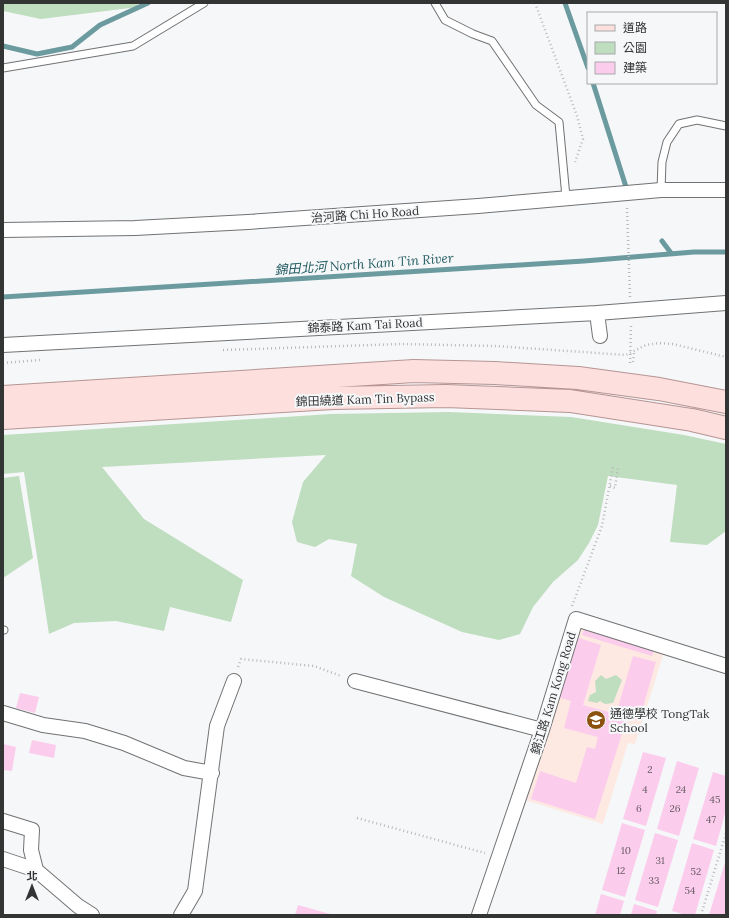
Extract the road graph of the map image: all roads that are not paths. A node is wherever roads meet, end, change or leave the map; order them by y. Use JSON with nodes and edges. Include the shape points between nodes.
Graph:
{"nodes":[{"id":1,"x":204,"y":3,"type":"edge"},
{"id":2,"x":436,"y":3,"type":"edge"},
{"id":3,"x":3,"y":68,"type":"edge"},
{"id":4,"x":726,"y":126,"type":"edge"},
{"id":5,"x":661,"y":190,"type":"junction"},
{"id":6,"x":726,"y":190,"type":"edge"},
{"id":7,"x":566,"y":197,"type":"junction"},
{"id":8,"x":3,"y":230,"type":"edge"},
{"id":9,"x":726,"y":303,"type":"edge"},
{"id":10,"x":597,"y":313,"type":"junction"},
{"id":11,"x":600,"y":336,"type":"dead end"},
{"id":12,"x":3,"y":345,"type":"edge"},
{"id":13,"x":3,"y":397,"type":"edge"},
{"id":14,"x":726,"y":402,"type":"edge"},
{"id":15,"x":3,"y":418,"type":"edge"},
{"id":16,"x":726,"y":428,"type":"edge"},
{"id":17,"x":726,"y":666,"type":"edge"},
{"id":18,"x":234,"y":681,"type":"road end"},
{"id":19,"x":355,"y":681,"type":"road end"},
{"id":20,"x":3,"y":713,"type":"edge"},
{"id":21,"x":542,"y":730,"type":"junction"},
{"id":22,"x":212,"y":773,"type":"junction"},
{"id":23,"x":3,"y":820,"type":"edge"},
{"id":24,"x":3,"y":859,"type":"edge"},
{"id":25,"x":36,"y":870,"type":"junction"},
{"id":26,"x":92,"y":915,"type":"edge"},
{"id":27,"x":180,"y":915,"type":"edge"},
{"id":28,"x":479,"y":915,"type":"edge"}],
"edges":[{"from":1,"to":3,"type":"lane","via":[[133,46]]},
{"from":2,"to":7,"type":"lane","via":[[445,20],[492,41],[536,105],[559,122]]},
{"from":4,"to":5,"type":"lane","via":[[697,120],[679,124],[666,142]]},
{"from":5,"to":6,"type":"street","name":"治河路 Chi Ho Road"},
{"from":5,"to":7,"type":"street","name":"治河路 Chi Ho Road"},
{"from":7,"to":8,"type":"street","name":"治河路 Chi Ho Road","via":[[478,206],[248,222],[135,228]]},
{"from":9,"to":10,"type":"street","name":"錦泰路 Kam Tai Road"},
{"from":10,"to":11,"type":"street"},
{"from":10,"to":12,"type":"street","name":"錦泰路 Kam Tai Road"},
{"from":13,"to":14,"type":"main road","name":"錦田繞道 Kam Tin Bypass","via":[[414,371],[578,378],[659,389]]},
{"from":15,"to":16,"type":"main road","name":"錦田繞道 Kam Tin Bypass","via":[[333,398],[446,396],[570,401],[692,420]]},
{"from":17,"to":21,"type":"street","name":"錦江路 Kam Kong Road","via":[[576,619]]},
{"from":18,"to":22,"type":"street","via":[[217,726]]},
{"from":19,"to":21,"type":"street"},
{"from":20,"to":22,"type":"street","via":[[43,725],[85,731],[124,743],[184,768]]},
{"from":21,"to":28,"type":"street","name":"錦江路 Kam Kong Road"},
{"from":22,"to":27,"type":"street","via":[[195,891]]},
{"from":23,"to":25,"type":"street","via":[[32,830],[31,850]]},
{"from":24,"to":25,"type":"street"},
{"from":25,"to":26,"type":"street"}]}
